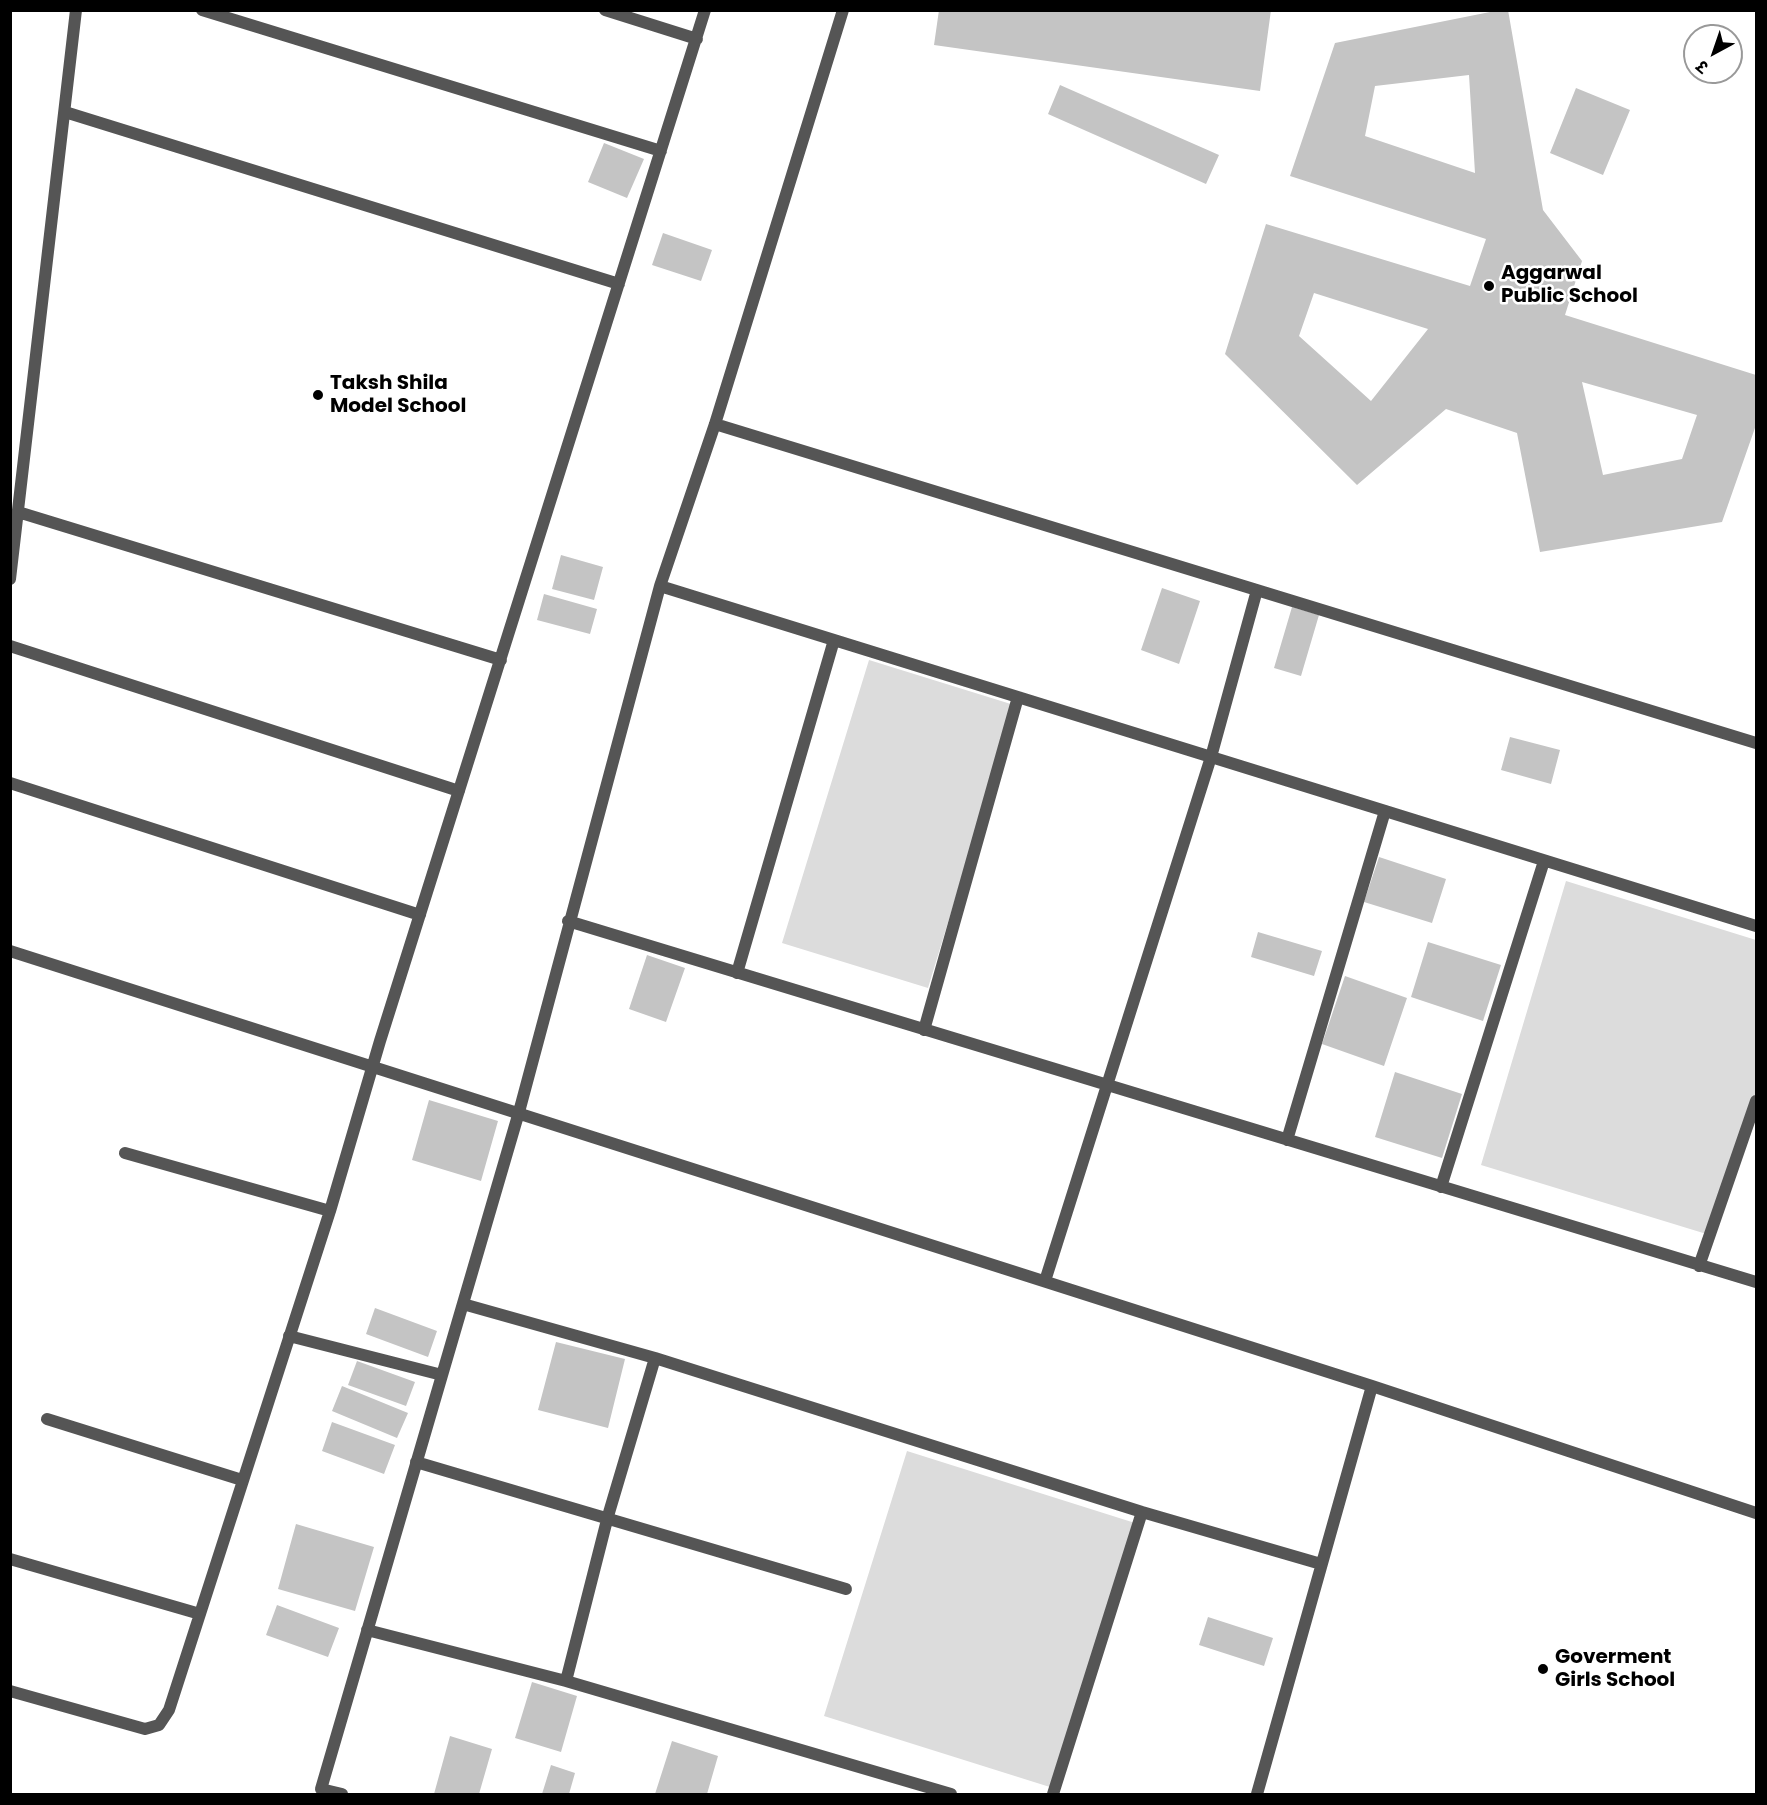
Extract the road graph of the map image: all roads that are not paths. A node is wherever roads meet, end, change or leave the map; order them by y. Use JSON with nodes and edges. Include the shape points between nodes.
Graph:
{"nodes":[{"id":1,"x":76,"y":10,"type":"edge"},
{"id":2,"x":202,"y":10,"type":"edge"},
{"id":3,"x":605,"y":10,"type":"edge"},
{"id":4,"x":705,"y":10,"type":"edge"},
{"id":5,"x":843,"y":10,"type":"edge"},
{"id":6,"x":697,"y":39,"type":"junction"},
{"id":7,"x":64,"y":112,"type":"junction"},
{"id":8,"x":661,"y":151,"type":"junction"},
{"id":9,"x":619,"y":284,"type":"junction"},
{"id":10,"x":715,"y":424,"type":"junction"},
{"id":11,"x":18,"y":512,"type":"junction"},
{"id":12,"x":10,"y":579,"type":"edge"},
{"id":13,"x":660,"y":586,"type":"junction"},
{"id":14,"x":1257,"y":590,"type":"junction"},
{"id":15,"x":834,"y":640,"type":"junction"},
{"id":16,"x":10,"y":646,"type":"edge"},
{"id":17,"x":501,"y":660,"type":"junction"},
{"id":18,"x":1018,"y":697,"type":"junction"},
{"id":19,"x":1756,"y":743,"type":"edge"},
{"id":20,"x":1211,"y":757,"type":"junction"},
{"id":21,"x":10,"y":783,"type":"edge"},
{"id":22,"x":459,"y":791,"type":"junction"},
{"id":23,"x":1385,"y":811,"type":"junction"},
{"id":24,"x":1544,"y":861,"type":"junction"},
{"id":25,"x":420,"y":915,"type":"junction"},
{"id":26,"x":568,"y":921,"type":"junction"},
{"id":27,"x":1756,"y":926,"type":"edge"},
{"id":28,"x":10,"y":951,"type":"edge"},
{"id":29,"x":737,"y":973,"type":"junction"},
{"id":30,"x":924,"y":1030,"type":"junction"},
{"id":31,"x":372,"y":1066,"type":"junction"},
{"id":32,"x":1108,"y":1086,"type":"junction"},
{"id":33,"x":1756,"y":1101,"type":"edge"},
{"id":34,"x":519,"y":1112,"type":"junction"},
{"id":35,"x":1287,"y":1140,"type":"junction"},
{"id":36,"x":125,"y":1153,"type":"dead end"},
{"id":37,"x":1441,"y":1187,"type":"junction"},
{"id":38,"x":330,"y":1211,"type":"junction"},
{"id":39,"x":1699,"y":1266,"type":"junction"},
{"id":40,"x":1045,"y":1281,"type":"junction"},
{"id":41,"x":1756,"y":1282,"type":"edge"},
{"id":42,"x":463,"y":1304,"type":"junction"},
{"id":43,"x":289,"y":1336,"type":"junction"},
{"id":44,"x":655,"y":1358,"type":"junction"},
{"id":45,"x":442,"y":1375,"type":"junction"},
{"id":46,"x":1372,"y":1386,"type":"junction"},
{"id":47,"x":47,"y":1419,"type":"dead end"},
{"id":48,"x":416,"y":1462,"type":"junction"},
{"id":49,"x":242,"y":1480,"type":"junction"},
{"id":50,"x":1142,"y":1512,"type":"junction"},
{"id":51,"x":1756,"y":1513,"type":"edge"},
{"id":52,"x":608,"y":1516,"type":"junction"},
{"id":53,"x":10,"y":1559,"type":"edge"},
{"id":54,"x":1321,"y":1564,"type":"junction"},
{"id":55,"x":846,"y":1589,"type":"dead end"},
{"id":56,"x":200,"y":1614,"type":"junction"},
{"id":57,"x":367,"y":1630,"type":"junction"},
{"id":58,"x":566,"y":1681,"type":"junction"},
{"id":59,"x":10,"y":1690,"type":"edge"},
{"id":60,"x":342,"y":1794,"type":"edge"},
{"id":61,"x":951,"y":1794,"type":"edge"},
{"id":62,"x":1053,"y":1794,"type":"edge"},
{"id":63,"x":1257,"y":1794,"type":"edge"}],
"edges":[{"from":1,"to":7,"type":"street"},
{"from":2,"to":8,"type":"street"},
{"from":3,"to":6,"type":"street"},
{"from":4,"to":6,"type":"street"},
{"from":5,"to":10,"type":"street"},
{"from":6,"to":8,"type":"street"},
{"from":7,"to":9,"type":"street"},
{"from":7,"to":11,"type":"street"},
{"from":8,"to":9,"type":"street"},
{"from":9,"to":17,"type":"street"},
{"from":10,"to":13,"type":"street"},
{"from":10,"to":14,"type":"street"},
{"from":11,"to":12,"type":"street"},
{"from":11,"to":17,"type":"street"},
{"from":13,"to":15,"type":"street"},
{"from":13,"to":26,"type":"street"},
{"from":14,"to":19,"type":"street"},
{"from":14,"to":20,"type":"street"},
{"from":15,"to":18,"type":"street"},
{"from":15,"to":29,"type":"street"},
{"from":16,"to":22,"type":"street"},
{"from":17,"to":22,"type":"street"},
{"from":18,"to":20,"type":"street"},
{"from":18,"to":30,"type":"street"},
{"from":20,"to":23,"type":"street"},
{"from":20,"to":32,"type":"street"},
{"from":21,"to":25,"type":"street"},
{"from":22,"to":25,"type":"street"},
{"from":23,"to":24,"type":"street"},
{"from":23,"to":35,"type":"street"},
{"from":24,"to":27,"type":"street"},
{"from":24,"to":37,"type":"street"},
{"from":25,"to":31,"type":"street"},
{"from":26,"to":29,"type":"street"},
{"from":26,"to":34,"type":"street"},
{"from":28,"to":31,"type":"street"},
{"from":29,"to":30,"type":"street"},
{"from":30,"to":32,"type":"street"},
{"from":31,"to":34,"type":"street"},
{"from":31,"to":38,"type":"street"},
{"from":32,"to":35,"type":"street"},
{"from":32,"to":40,"type":"street"},
{"from":33,"to":39,"type":"street"},
{"from":34,"to":40,"type":"street"},
{"from":34,"to":42,"type":"street"},
{"from":35,"to":37,"type":"street"},
{"from":36,"to":38,"type":"street"},
{"from":37,"to":39,"type":"street"},
{"from":38,"to":43,"type":"street"},
{"from":39,"to":41,"type":"street"},
{"from":40,"to":46,"type":"street"},
{"from":42,"to":44,"type":"street"},
{"from":42,"to":45,"type":"street"},
{"from":43,"to":45,"type":"street"},
{"from":43,"to":49,"type":"street"},
{"from":44,"to":50,"type":"street"},
{"from":44,"to":52,"type":"street"},
{"from":45,"to":48,"type":"street"},
{"from":46,"to":51,"type":"street"},
{"from":46,"to":54,"type":"street"},
{"from":47,"to":49,"type":"street"},
{"from":48,"to":52,"type":"street"},
{"from":48,"to":57,"type":"street"},
{"from":49,"to":56,"type":"street"},
{"from":50,"to":54,"type":"street"},
{"from":50,"to":62,"type":"street"},
{"from":52,"to":55,"type":"street"},
{"from":52,"to":58,"type":"street"},
{"from":53,"to":56,"type":"street"},
{"from":54,"to":63,"type":"street"},
{"from":56,"to":59,"type":"street","via":[[169,1710],[159,1725],[152,1728]]},
{"from":57,"to":58,"type":"street"},
{"from":57,"to":60,"type":"street","via":[[321,1789]]},
{"from":58,"to":61,"type":"street"}]}
